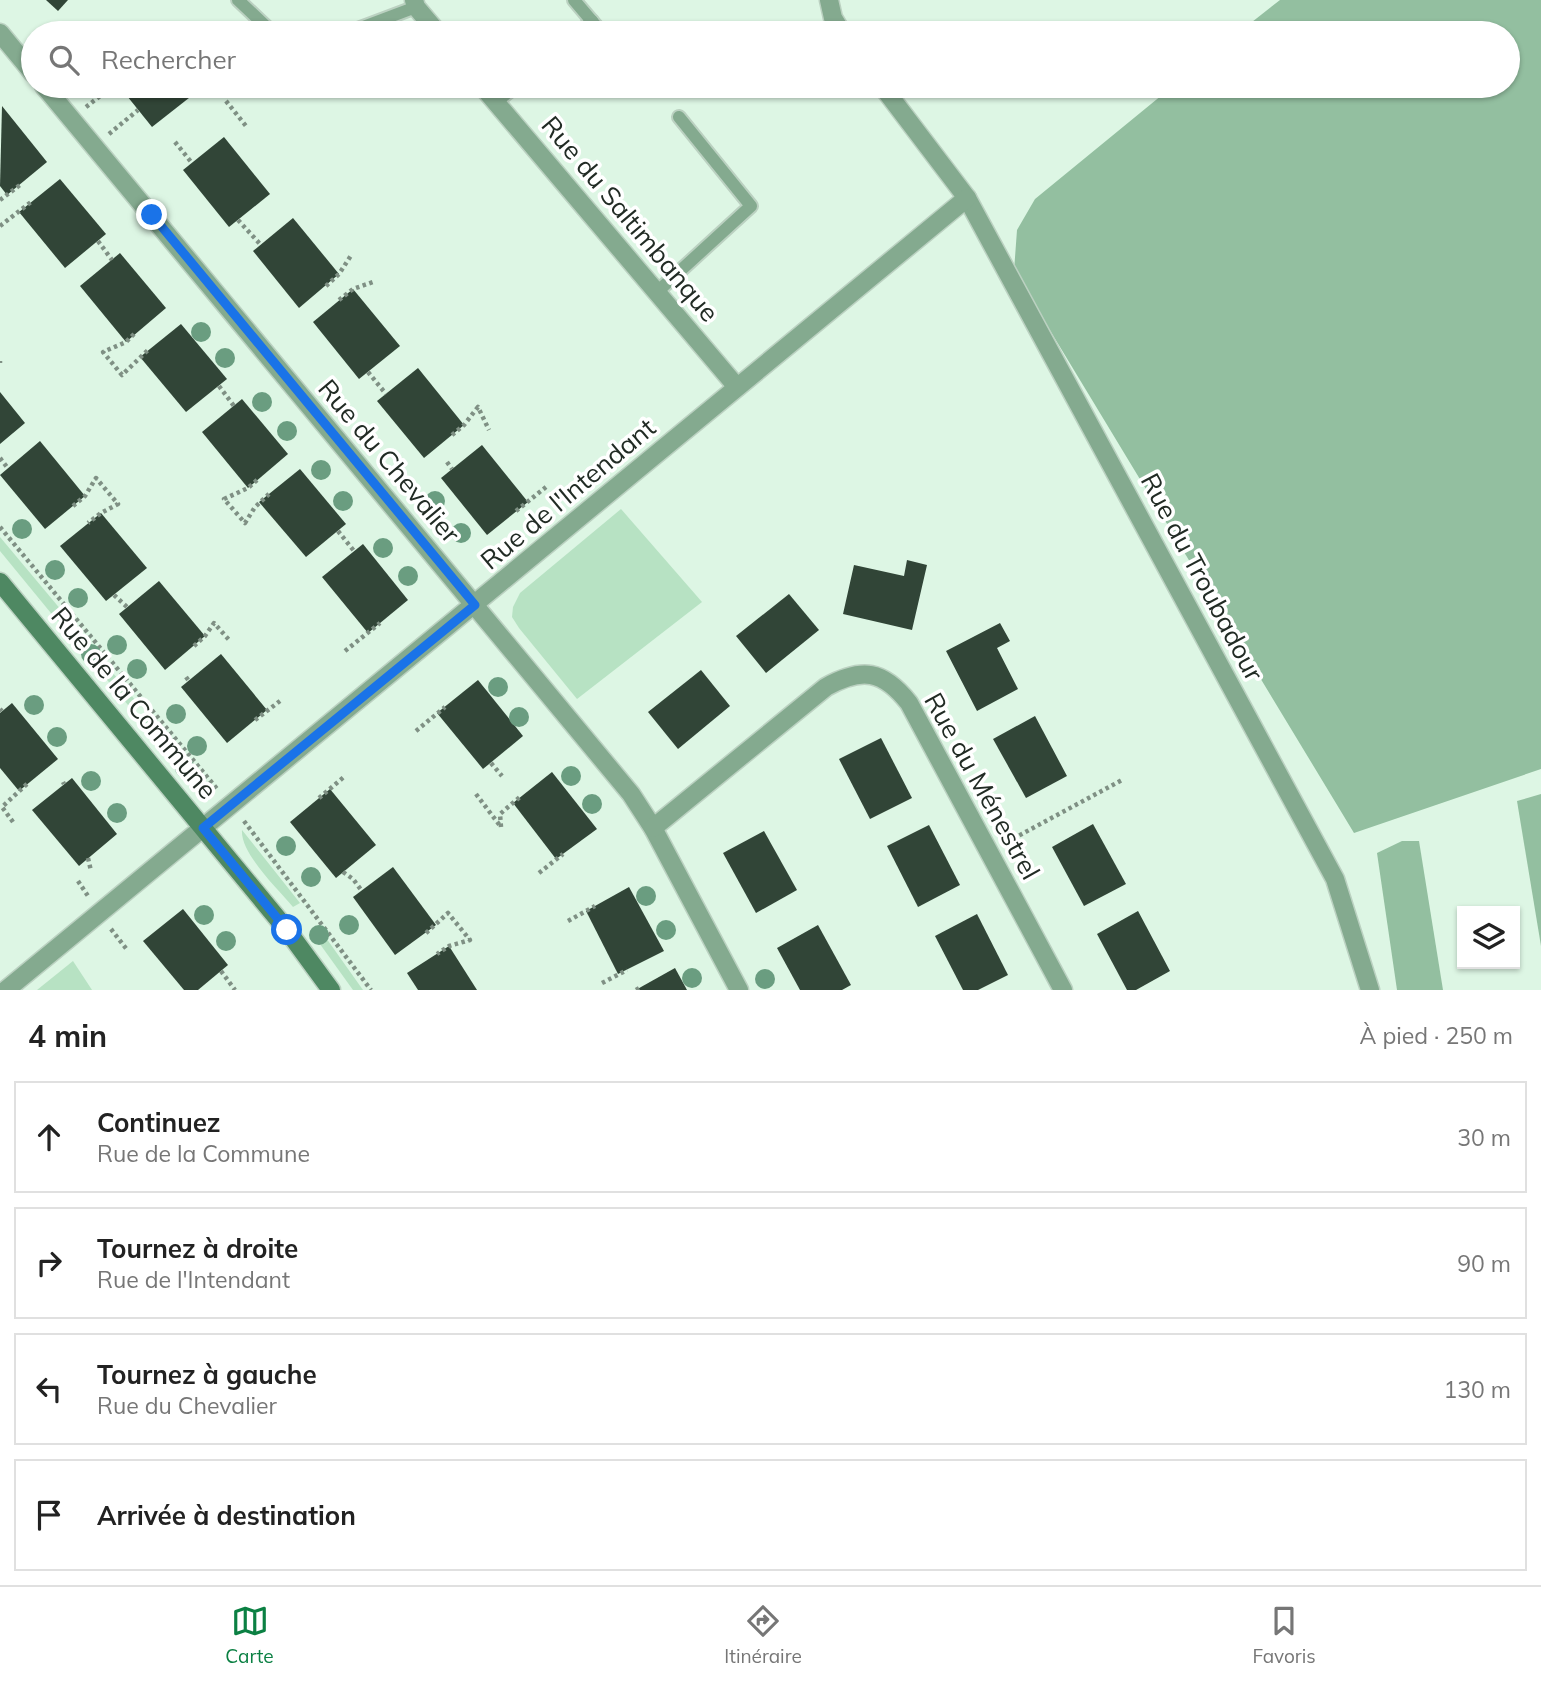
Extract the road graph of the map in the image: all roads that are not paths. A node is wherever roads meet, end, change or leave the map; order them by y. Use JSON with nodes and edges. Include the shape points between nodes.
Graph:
{"nodes":[{"id":1,"x":238,"y":0,"type":"edge"},
{"id":2,"x":574,"y":0,"type":"edge"},
{"id":3,"x":829,"y":0,"type":"edge"},
{"id":4,"x":415,"y":4,"type":"edge"},
{"id":5,"x":260,"y":21,"type":"edge"},
{"id":6,"x":375,"y":21,"type":"edge"},
{"id":7,"x":428,"y":21,"type":"edge"},
{"id":8,"x":592,"y":21,"type":"edge"},
{"id":9,"x":835,"y":21,"type":"edge"},
{"id":10,"x":0,"y":33,"type":"edge"},
{"id":11,"x":21,"y":58,"type":"edge"},
{"id":12,"x":54,"y":98,"type":"edge"},
{"id":13,"x":492,"y":98,"type":"edge"},
{"id":14,"x":501,"y":98,"type":"edge"},
{"id":15,"x":890,"y":98,"type":"edge"},
{"id":16,"x":496,"y":102,"type":"junction"},
{"id":17,"x":679,"y":117,"type":"dead end"},
{"id":18,"x":967,"y":198,"type":"junction"},
{"id":19,"x":657,"y":292,"type":"junction"},
{"id":20,"x":737,"y":387,"type":"junction"},
{"id":21,"x":0,"y":582,"type":"edge"},
{"id":22,"x":475,"y":605,"type":"junction"},
{"id":23,"x":203,"y":828,"type":"junction"},
{"id":24,"x":653,"y":828,"type":"junction"},
{"id":25,"x":6,"y":990,"type":"edge"},
{"id":26,"x":331,"y":990,"type":"edge"},
{"id":27,"x":739,"y":990,"type":"edge"},
{"id":28,"x":1063,"y":990,"type":"edge"},
{"id":29,"x":1370,"y":990,"type":"edge"}],
"edges":[{"from":1,"to":5,"type":"lane"},
{"from":2,"to":8,"type":"lane"},
{"from":3,"to":9,"type":"street"},
{"from":4,"to":6,"type":"lane"},
{"from":4,"to":7,"type":"street"},
{"from":10,"to":11,"type":"street"},
{"from":12,"to":22,"type":"street","name":"Rue du Chevalier"},
{"from":13,"to":16,"type":"street","name":"Rue du Saltimbanque"},
{"from":14,"to":16,"type":"lane"},
{"from":15,"to":18,"type":"street","name":"Rue du Troubadour"},
{"from":16,"to":19,"type":"street","name":"Rue du Saltimbanque"},
{"from":17,"to":19,"type":"lane","via":[[751,206]]},
{"from":18,"to":20,"type":"street","name":"Rue de l'Intendant"},
{"from":18,"to":29,"type":"street","name":"Rue du Troubadour","via":[[1335,879]]},
{"from":19,"to":20,"type":"street","name":"Rue du Saltimbanque"},
{"from":20,"to":22,"type":"street","name":"Rue de l'Intendant"},
{"from":21,"to":23,"type":"street","name":"Rue de la Commune"},
{"from":22,"to":23,"type":"street","name":"Rue de l'Intendant"},
{"from":22,"to":24,"type":"street","name":"Rue du Chevalier","via":[[631,794]]},
{"from":23,"to":25,"type":"street","name":"Rue de l'Intendant"},
{"from":23,"to":26,"type":"street","name":"Rue de la Commune"},
{"from":24,"to":27,"type":"street","name":"Rue du Chevalier"},
{"from":24,"to":28,"type":"street","name":"Rue du Ménestrel","via":[[826,687],[843,678],[874,674],[889,681],[909,703]]}]}
